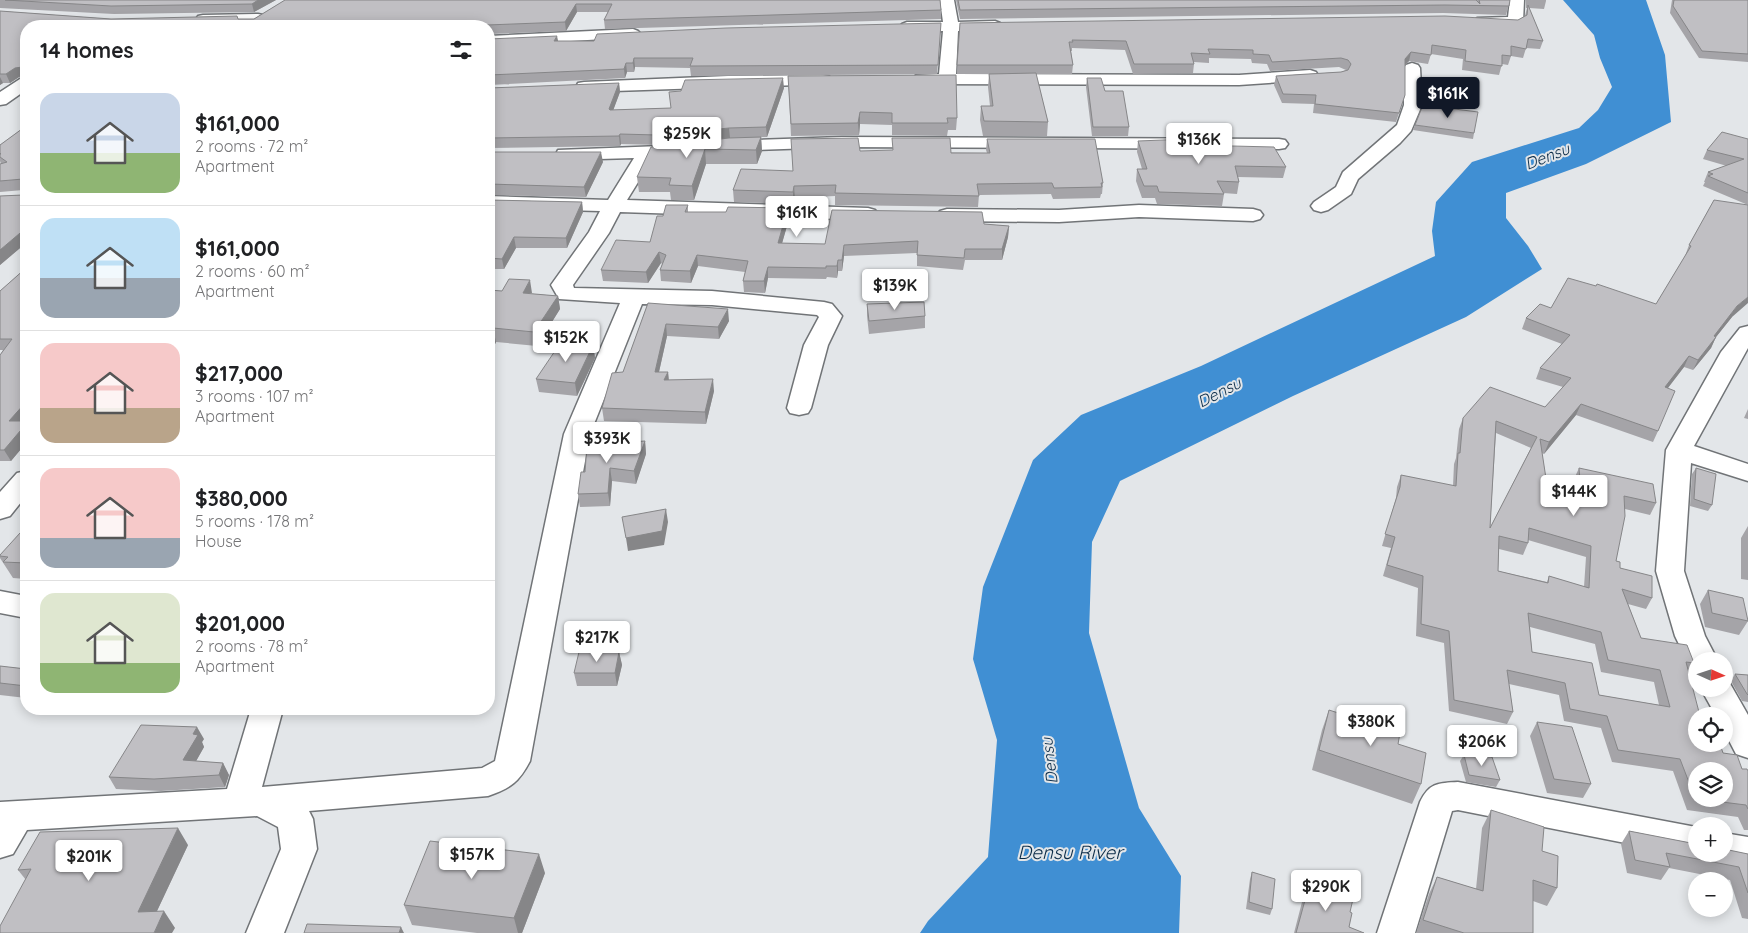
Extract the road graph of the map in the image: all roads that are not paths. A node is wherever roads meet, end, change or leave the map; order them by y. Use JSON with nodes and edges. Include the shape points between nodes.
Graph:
{"nodes":[{"id":1,"x":947,"y":0,"type":"edge"},
{"id":2,"x":1517,"y":0,"type":"edge"},
{"id":3,"x":275,"y":9,"type":"edge"},
{"id":4,"x":191,"y":19,"type":"edge"},
{"id":5,"x":212,"y":20,"type":"edge"},
{"id":6,"x":257,"y":20,"type":"edge"},
{"id":7,"x":1470,"y":20,"type":"edge"},
{"id":8,"x":1009,"y":25,"type":"edge"},
{"id":9,"x":951,"y":26,"type":"junction"},
{"id":10,"x":892,"y":28,"type":"edge"},
{"id":11,"x":645,"y":34,"type":"edge"},
{"id":12,"x":495,"y":41,"type":"edge"},
{"id":13,"x":1412,"y":68,"type":"dead end"},
{"id":14,"x":1330,"y":75,"type":"edge"},
{"id":15,"x":947,"y":79,"type":"junction"},
{"id":16,"x":838,"y":80,"type":"edge"},
{"id":17,"x":908,"y":80,"type":"edge"},
{"id":18,"x":20,"y":87,"type":"edge"},
{"id":19,"x":569,"y":88,"type":"edge"},
{"id":20,"x":0,"y":100,"type":"edge"},
{"id":21,"x":1279,"y":144,"type":"dead end"},
{"id":22,"x":711,"y":147,"type":"edge"},
{"id":23,"x":674,"y":151,"type":"edge"},
{"id":24,"x":548,"y":154,"type":"edge"},
{"id":25,"x":646,"y":154,"type":"junction"},
{"id":26,"x":495,"y":202,"type":"edge"},
{"id":27,"x":614,"y":205,"type":"junction"},
{"id":28,"x":1321,"y":206,"type":"dead end"},
{"id":29,"x":883,"y":214,"type":"edge"},
{"id":30,"x":932,"y":215,"type":"edge"},
{"id":31,"x":1253,"y":215,"type":"dead end"},
{"id":32,"x":628,"y":297,"type":"junction"},
{"id":33,"x":1740,"y":342,"type":"edge"},
{"id":34,"x":799,"y":408,"type":"dead end"},
{"id":35,"x":1678,"y":450,"type":"junction"},
{"id":36,"x":1748,"y":473,"type":"edge"},
{"id":37,"x":20,"y":486,"type":"edge"},
{"id":38,"x":0,"y":510,"type":"edge"},
{"id":39,"x":0,"y":602,"type":"edge"},
{"id":40,"x":20,"y":605,"type":"edge"},
{"id":41,"x":1698,"y":652,"type":"edge"},
{"id":42,"x":1721,"y":698,"type":"edge"},
{"id":43,"x":266,"y":715,"type":"edge"},
{"id":44,"x":1748,"y":745,"type":"edge"},
{"id":45,"x":251,"y":801,"type":"junction"},
{"id":46,"x":6,"y":825,"type":"edge"},
{"id":47,"x":1688,"y":840,"type":"edge"},
{"id":48,"x":1733,"y":850,"type":"edge"},
{"id":49,"x":1748,"y":852,"type":"edge"},
{"id":50,"x":265,"y":933,"type":"edge"},
{"id":51,"x":1396,"y":933,"type":"edge"}],
"edges":[{"from":1,"to":9,"type":"street"},
{"from":2,"to":7,"type":"street","via":[[1515,22]]},
{"from":3,"to":6,"type":"street"},
{"from":4,"to":5,"type":"street"},
{"from":8,"to":9,"type":"street"},
{"from":9,"to":10,"type":"street"},
{"from":9,"to":15,"type":"street"},
{"from":11,"to":12,"type":"street"},
{"from":13,"to":28,"type":"street","via":[[1413,105],[1405,127],[1350,176],[1344,190]]},
{"from":14,"to":15,"type":"street","via":[[1239,80]]},
{"from":15,"to":17,"type":"street"},
{"from":16,"to":19,"type":"street"},
{"from":18,"to":20,"type":"street"},
{"from":21,"to":22,"type":"street","via":[[842,142]]},
{"from":23,"to":25,"type":"street"},
{"from":24,"to":25,"type":"street"},
{"from":25,"to":27,"type":"street"},
{"from":26,"to":27,"type":"street"},
{"from":27,"to":29,"type":"street"},
{"from":27,"to":32,"type":"street","via":[[599,234],[562,285],[567,294]]},
{"from":30,"to":31,"type":"street","via":[[1059,216],[1139,211]]},
{"from":32,"to":34,"type":"street","via":[[712,298],[824,309],[831,316],[816,345]]},
{"from":32,"to":45,"type":"street","via":[[632,300],[631,305],[577,434],[513,761],[507,771],[488,782]]},
{"from":33,"to":35,"type":"street"},
{"from":35,"to":36,"type":"street"},
{"from":35,"to":41,"type":"street","via":[[1670,570]]},
{"from":37,"to":38,"type":"street"},
{"from":39,"to":40,"type":"street"},
{"from":42,"to":44,"type":"street"},
{"from":43,"to":45,"type":"street"},
{"from":45,"to":46,"type":"street"},
{"from":45,"to":50,"type":"street","via":[[295,820],[299,849]]},
{"from":47,"to":51,"type":"street","via":[[1458,796],[1442,797],[1437,802]]},
{"from":48,"to":49,"type":"street"}]}
